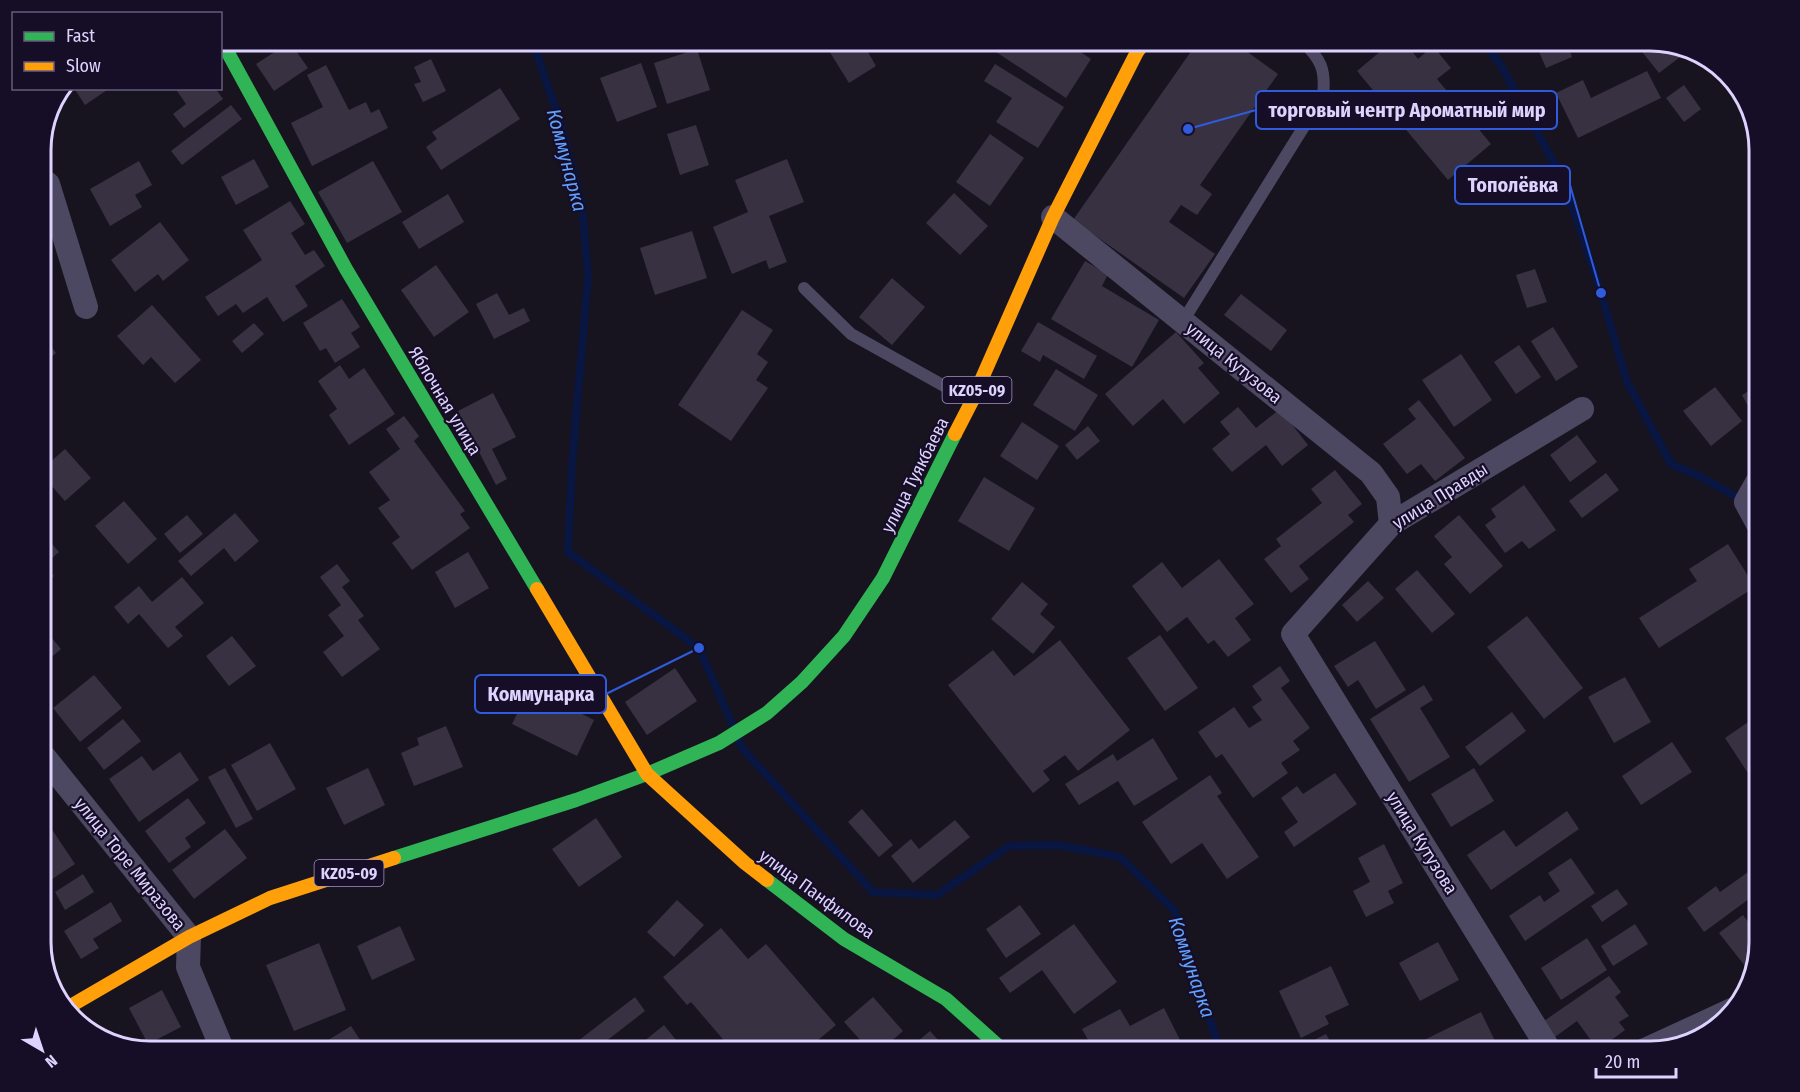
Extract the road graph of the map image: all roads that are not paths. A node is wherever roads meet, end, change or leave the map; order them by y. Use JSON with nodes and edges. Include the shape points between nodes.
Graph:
{"nodes":[{"id":1,"x":227,"y":51,"type":"edge"},
{"id":2,"x":1134,"y":51,"type":"edge"},
{"id":3,"x":1310,"y":51,"type":"edge"},
{"id":4,"x":51,"y":194,"type":"edge"},
{"id":5,"x":1053,"y":217,"type":"junction"},
{"id":6,"x":804,"y":288,"type":"dead end"},
{"id":7,"x":86,"y":307,"type":"dead end"},
{"id":8,"x":1183,"y":321,"type":"junction"},
{"id":9,"x":972,"y":401,"type":"junction"},
{"id":10,"x":1582,"y":409,"type":"dead end"},
{"id":11,"x":1391,"y":524,"type":"junction"},
{"id":12,"x":1293,"y":634,"type":"joint"},
{"id":13,"x":51,"y":765,"type":"edge"},
{"id":14,"x":647,"y":774,"type":"junction"},
{"id":15,"x":189,"y":937,"type":"junction"},
{"id":16,"x":74,"y":1004,"type":"edge"},
{"id":17,"x":1711,"y":1020,"type":"edge"},
{"id":18,"x":1671,"y":1039,"type":"edge"},
{"id":19,"x":218,"y":1041,"type":"edge"},
{"id":20,"x":992,"y":1041,"type":"edge"},
{"id":21,"x":1543,"y":1041,"type":"edge"}],
"edges":[{"from":1,"to":14,"type":"main road","name":"Яблочная улица","via":[[346,269]]},
{"from":2,"to":5,"type":"main road","name":"улица Туякбаева","number":"KZ05-09"},
{"from":3,"to":8,"type":"lane","via":[[1320,62],[1325,79],[1323,96]]},
{"from":4,"to":7,"type":"street"},
{"from":5,"to":8,"type":"street","name":"улица Кутузова"},
{"from":5,"to":9,"type":"main road","name":"улица Туякбаева","number":"KZ05-09"},
{"from":6,"to":9,"type":"lane","via":[[851,334]]},
{"from":8,"to":11,"type":"street","name":"улица Кутузова","via":[[1371,473],[1388,497]]},
{"from":9,"to":14,"type":"main road","name":"улица Туякбаева","number":"KZ05-09","via":[[883,578],[844,636],[767,714],[719,743]]},
{"from":10,"to":11,"type":"street","name":"улица Правды"},
{"from":11,"to":12,"type":"street","name":"улица Правды"},
{"from":12,"to":21,"type":"street","name":"улица Кутузова"},
{"from":13,"to":15,"type":"street","name":"улица Торе Миразова"},
{"from":14,"to":15,"type":"main road","number":"KZ05-09","via":[[270,898]]},
{"from":14,"to":20,"type":"main road","name":"улица Панфилова","via":[[745,864],[844,939],[946,999]]},
{"from":15,"to":16,"type":"main road","number":"KZ05-09"},
{"from":15,"to":19,"type":"street","name":"улица Торе Миразова","via":[[188,967]]},
{"from":17,"to":18,"type":"street"}]}
